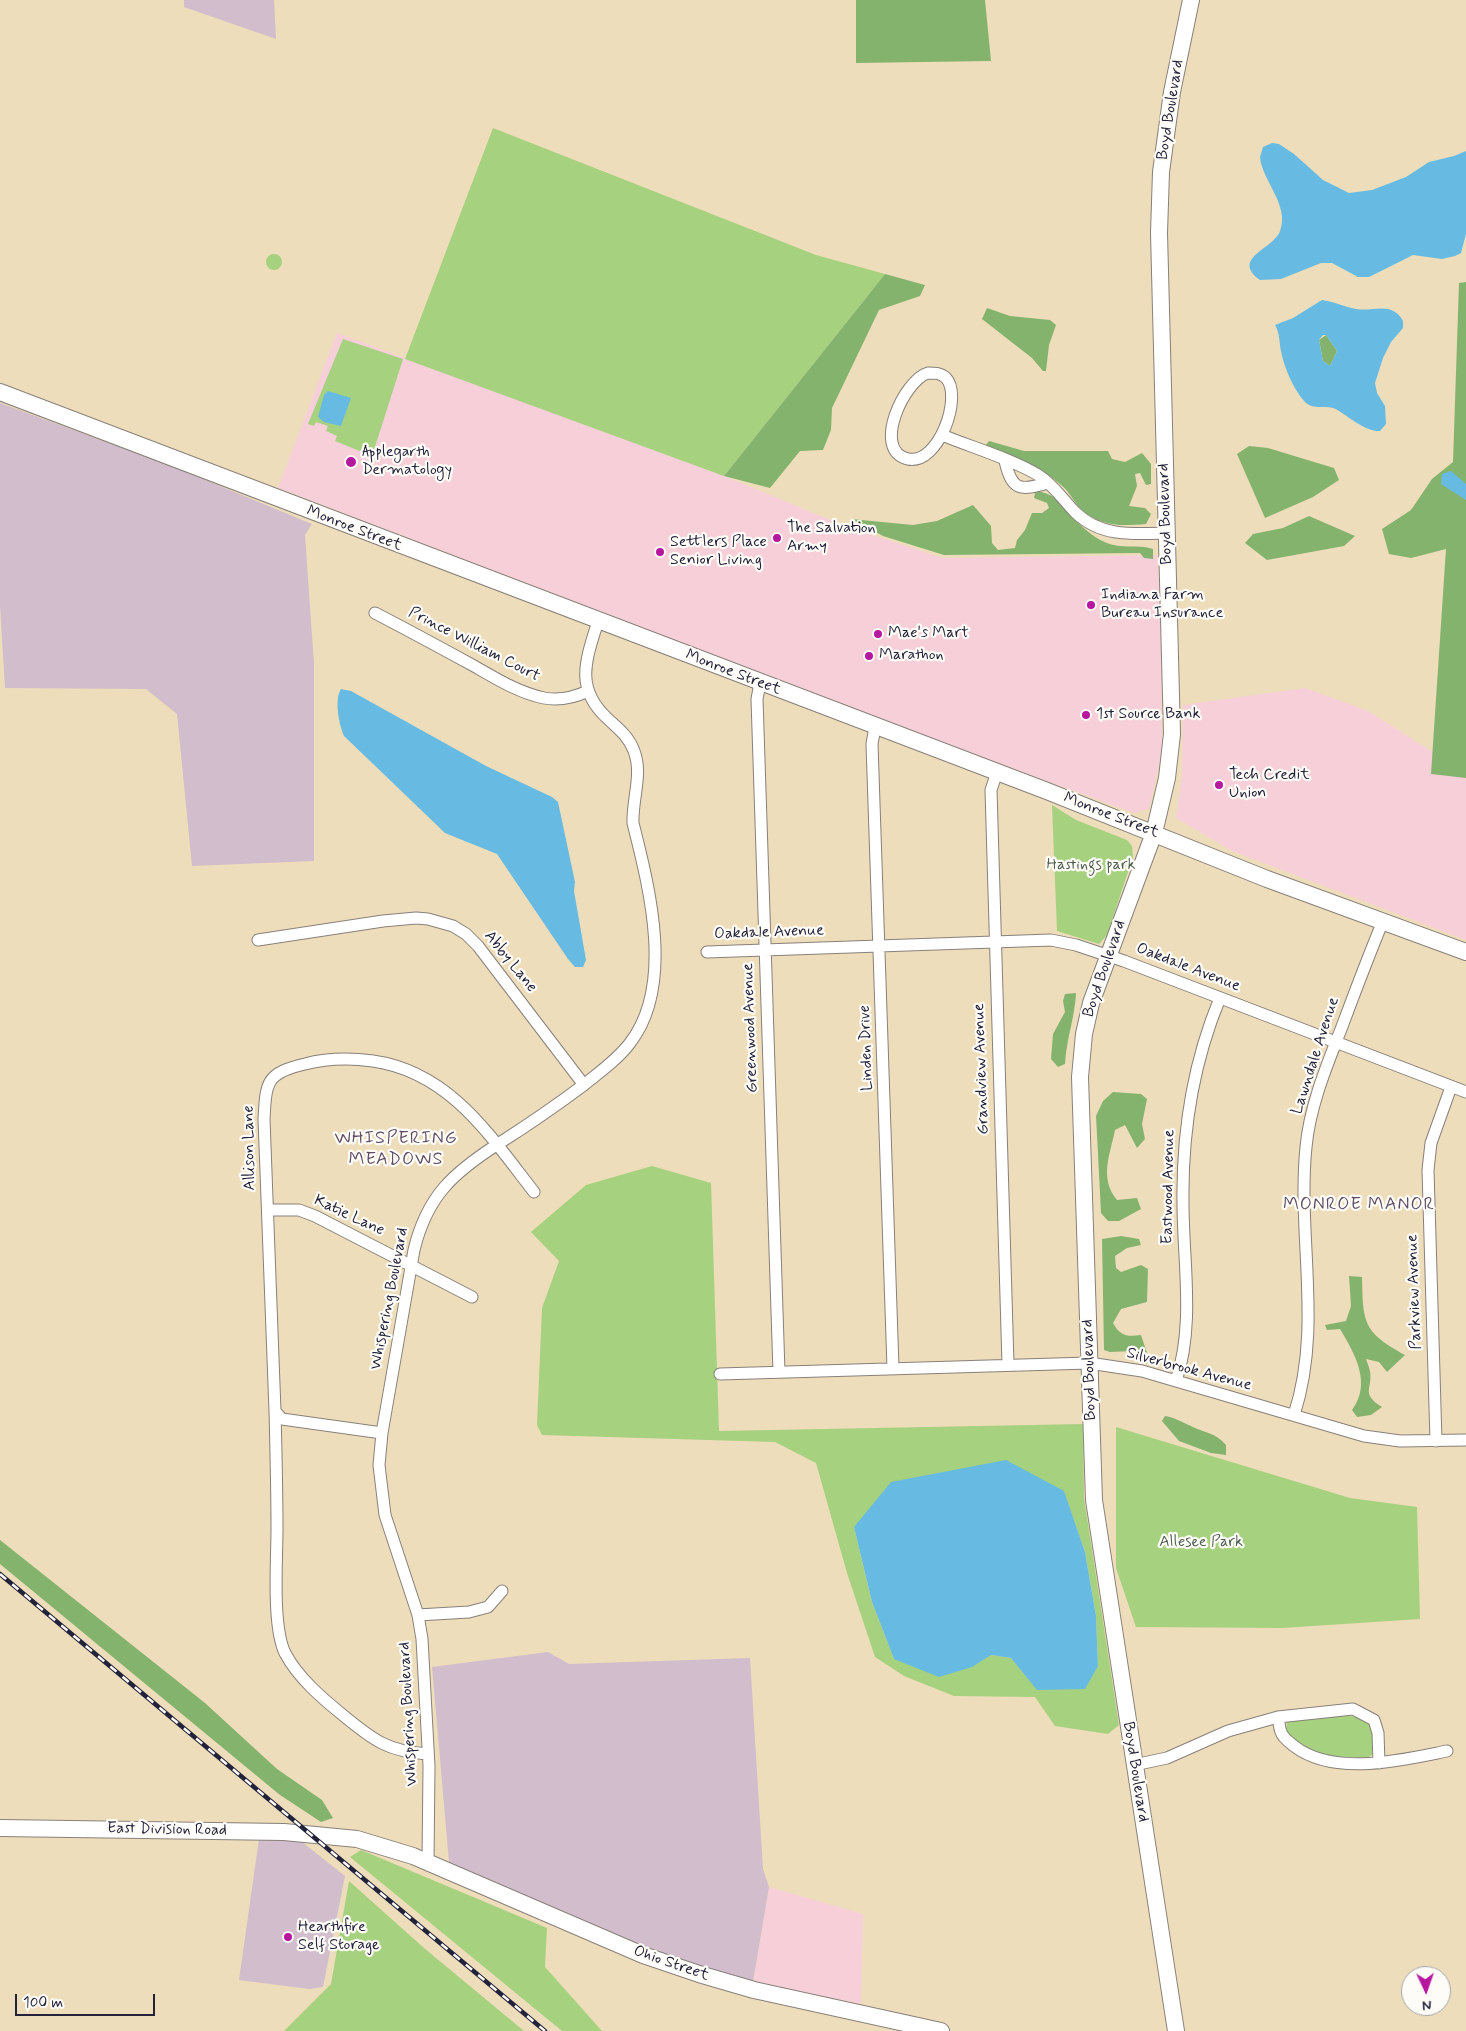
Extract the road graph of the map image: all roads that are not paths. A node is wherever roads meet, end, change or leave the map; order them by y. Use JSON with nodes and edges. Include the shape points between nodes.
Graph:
{"nodes":[{"id":1,"x":1191,"y":0,"type":"edge"},
{"id":2,"x":0,"y":392,"type":"edge"},
{"id":3,"x":942,"y":435,"type":"junction"},
{"id":4,"x":1005,"y":461,"type":"junction"},
{"id":5,"x":1048,"y":483,"type":"junction"},
{"id":6,"x":1166,"y":533,"type":"junction"},
{"id":7,"x":375,"y":613,"type":"dead end"},
{"id":8,"x":598,"y":621,"type":"junction"},
{"id":9,"x":760,"y":683,"type":"junction"},
{"id":10,"x":588,"y":691,"type":"junction"},
{"id":11,"x":875,"y":727,"type":"junction"},
{"id":12,"x":997,"y":772,"type":"junction"},
{"id":13,"x":1154,"y":833,"type":"junction"},
{"id":14,"x":1383,"y":921,"type":"junction"},
{"id":15,"x":258,"y":940,"type":"dead end"},
{"id":16,"x":994,"y":940,"type":"junction"},
{"id":17,"x":880,"y":945,"type":"junction"},
{"id":18,"x":764,"y":950,"type":"junction"},
{"id":19,"x":707,"y":952,"type":"dead end"},
{"id":20,"x":1466,"y":952,"type":"edge"},
{"id":21,"x":1108,"y":957,"type":"junction"},
{"id":22,"x":1220,"y":998,"type":"junction"},
{"id":23,"x":1335,"y":1042,"type":"junction"},
{"id":24,"x":584,"y":1084,"type":"junction"},
{"id":25,"x":1451,"y":1086,"type":"junction"},
{"id":26,"x":1466,"y":1092,"type":"edge"},
{"id":27,"x":497,"y":1145,"type":"junction"},
{"id":28,"x":534,"y":1192,"type":"dead end"},
{"id":29,"x":268,"y":1210,"type":"junction"},
{"id":30,"x":412,"y":1265,"type":"junction"},
{"id":31,"x":472,"y":1297,"type":"dead end"},
{"id":32,"x":1089,"y":1362,"type":"junction"},
{"id":33,"x":1008,"y":1364,"type":"junction"},
{"id":34,"x":893,"y":1368,"type":"junction"},
{"id":35,"x":779,"y":1372,"type":"junction"},
{"id":36,"x":720,"y":1374,"type":"dead end"},
{"id":37,"x":1176,"y":1381,"type":"junction"},
{"id":38,"x":275,"y":1411,"type":"junction"},
{"id":39,"x":1294,"y":1415,"type":"junction"},
{"id":40,"x":382,"y":1433,"type":"junction"},
{"id":41,"x":1466,"y":1440,"type":"edge"},
{"id":42,"x":1436,"y":1441,"type":"junction"},
{"id":43,"x":502,"y":1592,"type":"dead end"},
{"id":44,"x":418,"y":1615,"type":"junction"},
{"id":45,"x":1278,"y":1717,"type":"junction"},
{"id":46,"x":1447,"y":1751,"type":"dead end"},
{"id":47,"x":428,"y":1754,"type":"junction"},
{"id":48,"x":1379,"y":1763,"type":"junction"},
{"id":49,"x":1134,"y":1765,"type":"junction"},
{"id":50,"x":0,"y":1828,"type":"edge"},
{"id":51,"x":421,"y":1859,"type":"junction"},
{"id":52,"x":941,"y":2031,"type":"edge"},
{"id":53,"x":1176,"y":2031,"type":"edge"}],
"edges":[{"from":1,"to":6,"type":"street","name":"Boyd Boulevard","via":[[1172,92],[1161,172],[1160,301]]},
{"from":2,"to":8,"type":"street","name":"Monroe Street"},
{"from":3,"to":3,"type":"street","via":[[952,390],[948,380],[938,373],[919,375],[894,418],[891,434],[894,449],[904,457],[916,459],[928,455]]},
{"from":3,"to":4,"type":"street"},
{"from":4,"to":5,"type":"street"},
{"from":4,"to":5,"type":"street","via":[[1008,476],[1015,486],[1023,489]]},
{"from":5,"to":6,"type":"street","via":[[1092,527],[1121,534]]},
{"from":6,"to":13,"type":"street","name":"Boyd Boulevard","via":[[1172,734],[1167,778]]},
{"from":7,"to":10,"type":"street","name":"Prince William Court","via":[[529,693],[560,699],[573,698]]},
{"from":8,"to":9,"type":"street","name":"Monroe Street"},
{"from":8,"to":10,"type":"street","name":"Whispering Boulevard","via":[[585,675]]},
{"from":9,"to":11,"type":"street","name":"Monroe Street"},
{"from":9,"to":18,"type":"street","name":"Greenwood Avenue","via":[[757,699]]},
{"from":10,"to":24,"type":"street","name":"Whispering Boulevard","via":[[600,711],[629,740],[638,762],[633,823],[653,909],[655,967],[651,993],[637,1033],[616,1059]]},
{"from":11,"to":12,"type":"street","name":"Monroe Street"},
{"from":11,"to":17,"type":"street","name":"Linden Drive","via":[[872,744]]},
{"from":12,"to":13,"type":"street","name":"Monroe Street"},
{"from":12,"to":16,"type":"street","name":"Grandview Avenue","via":[[991,790]]},
{"from":13,"to":14,"type":"street","name":"Monroe Street"},
{"from":13,"to":21,"type":"street","name":"Boyd Boulevard"},
{"from":14,"to":20,"type":"street","name":"Monroe Street"},
{"from":14,"to":23,"type":"street","name":"Lawndale Avenue"},
{"from":15,"to":24,"type":"street","name":"Abby Lane","via":[[402,918],[428,918],[453,926],[478,946]]},
{"from":16,"to":17,"type":"street","name":"Oakdale Avenue"},
{"from":16,"to":21,"type":"street","name":"Oakdale Avenue","via":[[1051,940]]},
{"from":16,"to":33,"type":"street","name":"Grandview Avenue"},
{"from":17,"to":18,"type":"street","name":"Oakdale Avenue"},
{"from":17,"to":34,"type":"street","name":"Linden Drive"},
{"from":18,"to":19,"type":"street","name":"Oakdale Avenue"},
{"from":18,"to":35,"type":"street","name":"Greenwood Avenue"},
{"from":21,"to":22,"type":"street","name":"Oakdale Avenue"},
{"from":21,"to":32,"type":"street","name":"Boyd Boulevard","via":[[1091,1003],[1080,1077]]},
{"from":22,"to":23,"type":"street","name":"Oakdale Avenue"},
{"from":22,"to":37,"type":"street","name":"Eastwood Avenue","via":[[1200,1056],[1186,1125],[1182,1203],[1187,1337]]},
{"from":23,"to":25,"type":"street","name":"Oakdale Avenue"},
{"from":23,"to":39,"type":"street","name":"Lawndale Avenue","via":[[1315,1102],[1306,1147],[1310,1335],[1302,1392]]},
{"from":24,"to":27,"type":"street","name":"Whispering Boulevard","via":[[549,1112]]},
{"from":25,"to":26,"type":"street","name":"Oakdale Avenue"},
{"from":25,"to":42,"type":"street","name":"Parkview Avenue","via":[[1431,1143],[1428,1170]]},
{"from":27,"to":28,"type":"street","name":"Allison Lane"},
{"from":27,"to":29,"type":"street","name":"Allison Lane","via":[[453,1097],[400,1067],[343,1059],[298,1065],[275,1075],[265,1089]]},
{"from":27,"to":30,"type":"street","name":"Whispering Boulevard","via":[[467,1165],[442,1189],[420,1228]]},
{"from":29,"to":30,"type":"street","name":"Katie Lane","via":[[298,1210],[315,1216]]},
{"from":29,"to":38,"type":"street","name":"Allison Lane"},
{"from":30,"to":31,"type":"street","name":"Katie Lane"},
{"from":30,"to":40,"type":"street","name":"Whispering Boulevard"},
{"from":32,"to":33,"type":"street","name":"Silverbrook Avenue"},
{"from":32,"to":37,"type":"street","name":"Silverbrook Avenue","via":[[1142,1371]]},
{"from":32,"to":49,"type":"street","name":"Boyd Boulevard","via":[[1094,1500]]},
{"from":33,"to":34,"type":"street","name":"Silverbrook Avenue"},
{"from":34,"to":35,"type":"street","name":"Silverbrook Avenue"},
{"from":35,"to":36,"type":"street","name":"Silverbrook Avenue"},
{"from":37,"to":39,"type":"street","name":"Silverbrook Avenue"},
{"from":38,"to":40,"type":"street","via":[[282,1419]]},
{"from":38,"to":47,"type":"street","name":"Allison Lane","via":[[277,1586],[279,1631],[285,1653],[316,1693],[369,1736],[386,1747]]},
{"from":39,"to":42,"type":"street","name":"Silverbrook Avenue","via":[[1381,1439]]},
{"from":40,"to":44,"type":"street","name":"Whispering Boulevard","via":[[379,1465],[385,1515]]},
{"from":41,"to":42,"type":"street","name":"Silverbrook Avenue"},
{"from":43,"to":44,"type":"street","via":[[488,1607],[469,1612]]},
{"from":44,"to":47,"type":"street","name":"Whispering Boulevard","via":[[424,1657]]},
{"from":45,"to":48,"type":"street","via":[[1281,1732],[1302,1752],[1330,1761]]},
{"from":45,"to":48,"type":"street","via":[[1353,1709],[1374,1720]]},
{"from":45,"to":49,"type":"street","via":[[1228,1731],[1167,1758]]},
{"from":46,"to":48,"type":"street"},
{"from":47,"to":51,"type":"street","name":"Whispering Boulevard"},
{"from":49,"to":53,"type":"street","name":"Boyd Boulevard"},
{"from":50,"to":51,"type":"street","name":"East Division Road","via":[[334,1835],[378,1844]]},
{"from":51,"to":52,"type":"street","name":"Ohio Street","via":[[643,1955],[699,1974],[754,1990]]}]}
